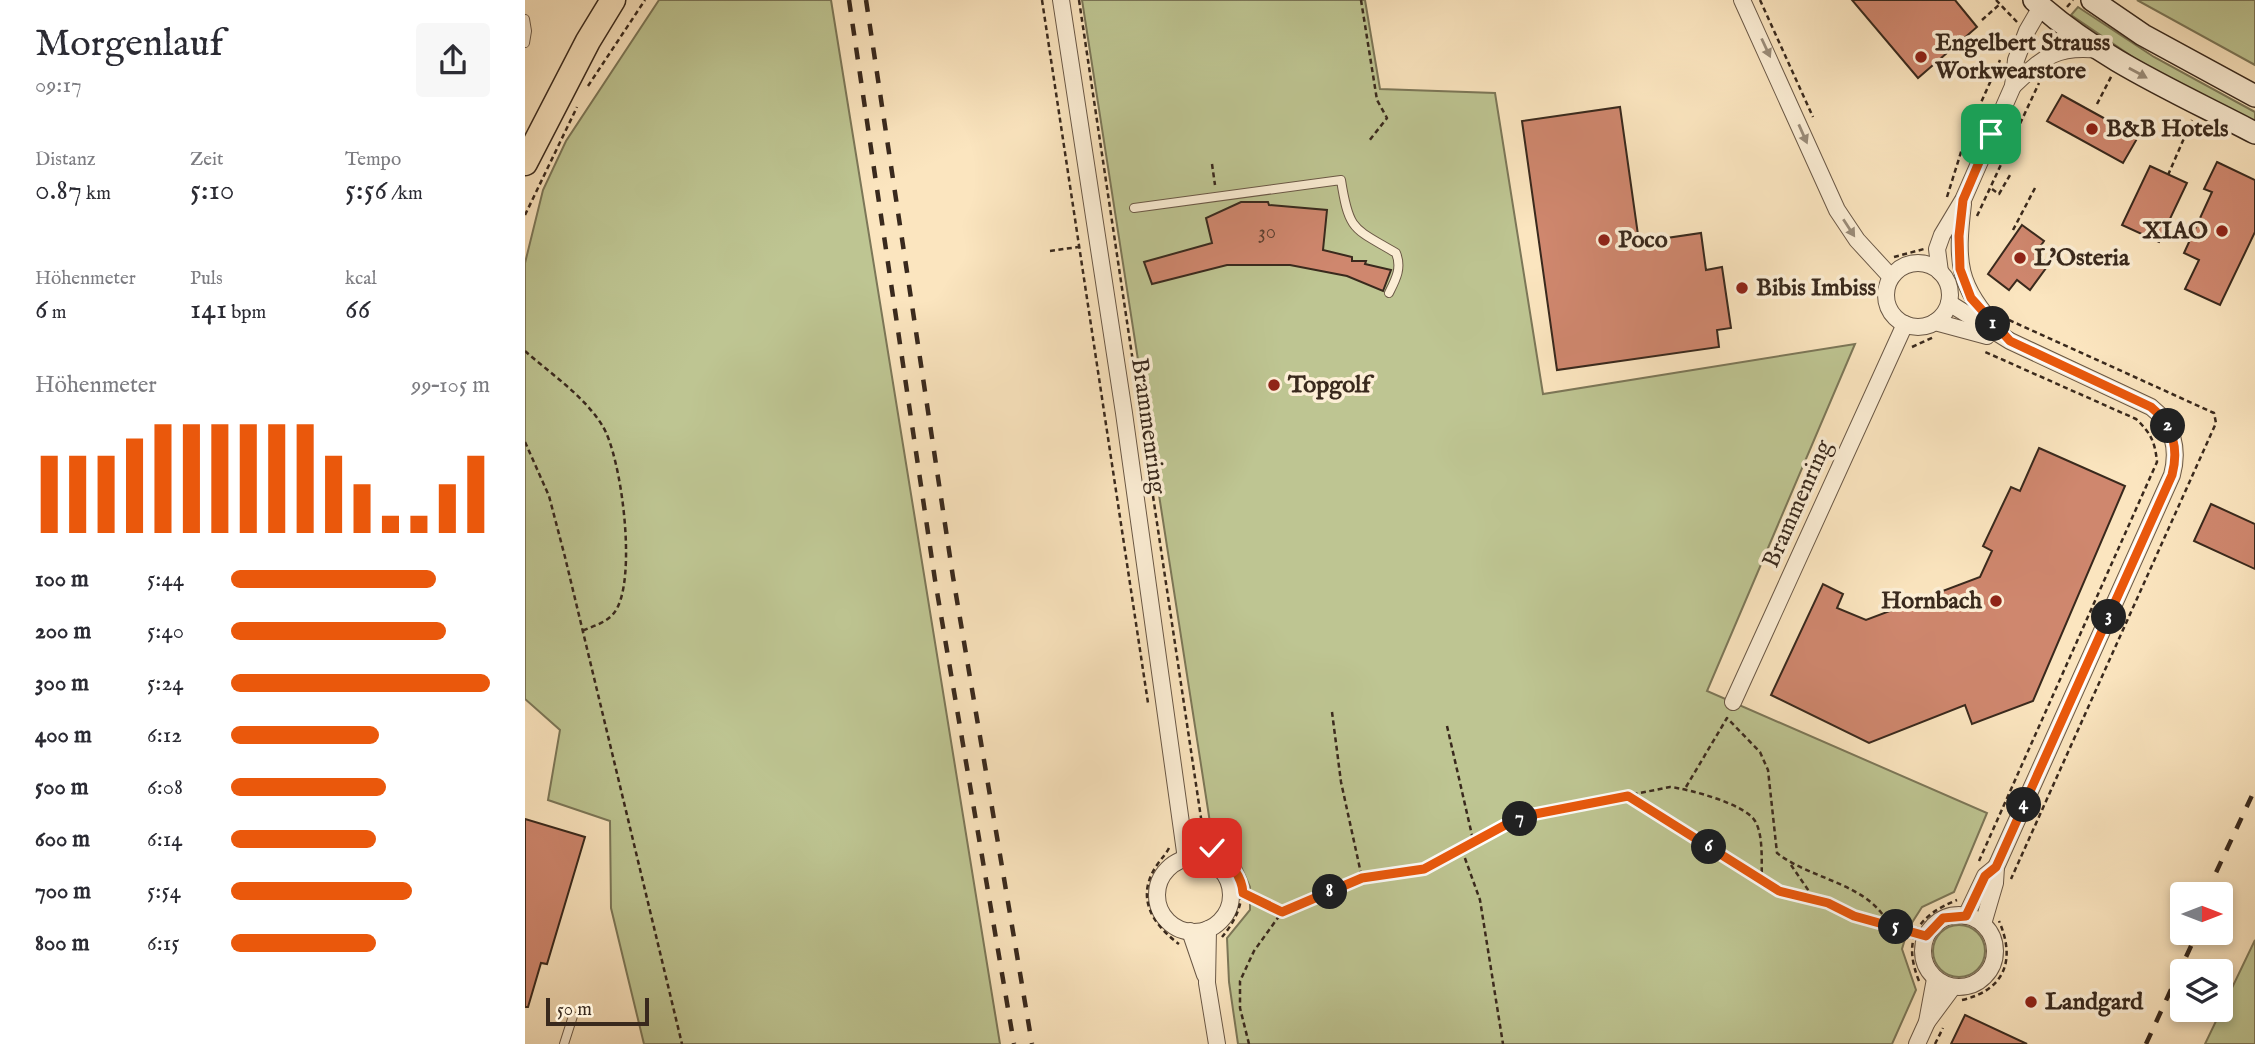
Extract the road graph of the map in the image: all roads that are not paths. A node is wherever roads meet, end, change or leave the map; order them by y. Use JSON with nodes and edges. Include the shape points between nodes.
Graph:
{"nodes":[{"id":1,"x":613,"y":0,"type":"edge"},
{"id":2,"x":1061,"y":0,"type":"edge"},
{"id":3,"x":1742,"y":0,"type":"edge"},
{"id":4,"x":2092,"y":0,"type":"edge"},
{"id":5,"x":2040,"y":2,"type":"edge"},
{"id":6,"x":525,"y":19,"type":"edge"},
{"id":7,"x":525,"y":43,"type":"edge"},
{"id":8,"x":2100,"y":50,"type":"junction"},
{"id":9,"x":2013,"y":86,"type":"junction"},
{"id":10,"x":2255,"y":96,"type":"edge"},
{"id":11,"x":2255,"y":133,"type":"edge"},
{"id":12,"x":527,"y":154,"type":"edge"},
{"id":13,"x":1963,"y":200,"type":"junction"},
{"id":14,"x":1133,"y":208,"type":"dead end"},
{"id":15,"x":1940,"y":272,"type":"junction"},
{"id":16,"x":1891,"y":278,"type":"junction"},
{"id":17,"x":1389,"y":293,"type":"dead end"},
{"id":18,"x":1949,"y":303,"type":"junction"},
{"id":19,"x":1905,"y":324,"type":"junction"},
{"id":20,"x":1938,"y":329,"type":"junction"},
{"id":21,"x":2010,"y":341,"type":"junction"},
{"id":22,"x":1733,"y":702,"type":"dead end"},
{"id":23,"x":1186,"y":859,"type":"junction"},
{"id":24,"x":1996,"y":867,"type":"junction"},
{"id":25,"x":1966,"y":916,"type":"junction"},
{"id":26,"x":1991,"y":923,"type":"junction"},
{"id":27,"x":1208,"y":929,"type":"junction"},
{"id":28,"x":1190,"y":931,"type":"junction"},
{"id":29,"x":1928,"y":982,"type":"junction"},
{"id":30,"x":1207,"y":983,"type":"junction"},
{"id":31,"x":1957,"y":994,"type":"junction"},
{"id":32,"x":573,"y":1016,"type":"dead end"},
{"id":33,"x":1927,"y":1022,"type":"junction"},
{"id":34,"x":564,"y":1044,"type":"edge"},
{"id":35,"x":1216,"y":1044,"type":"edge"},
{"id":36,"x":1917,"y":1044,"type":"edge"}],
"edges":[{"from":1,"to":12,"type":"main road"},
{"from":2,"to":23,"type":"street","name":"Brammenring"},
{"from":3,"to":16,"type":"street","one_way":true,"via":[[1837,210]]},
{"from":4,"to":10,"type":"main road","via":[[2143,35]]},
{"from":5,"to":8,"type":"main road"},
{"from":5,"to":9,"type":"street","via":[[2018,28]]},
{"from":6,"to":7,"type":"lane"},
{"from":8,"to":9,"type":"street","via":[[2073,47],[2051,54]]},
{"from":8,"to":11,"type":"main road","one_way":true},
{"from":9,"to":13,"type":"street"},
{"from":13,"to":15,"type":"street","via":[[1937,249]]},
{"from":13,"to":21,"type":"street","via":[[1958,247],[1962,279],[1978,307]]},
{"from":14,"to":17,"type":"lane","via":[[1341,180],[1349,221],[1372,241],[1396,253],[1399,271]]},
{"from":15,"to":16,"type":"street","via":[[1928,264],[1913,263]]},
{"from":15,"to":18,"type":"street","via":[[1948,285]]},
{"from":16,"to":19,"type":"street","via":[[1886,289],[1888,306]]},
{"from":18,"to":20,"type":"street"},
{"from":18,"to":21,"type":"street"},
{"from":19,"to":20,"type":"street"},
{"from":19,"to":22,"type":"street","name":"Brammenring"},
{"from":20,"to":21,"type":"street"},
{"from":21,"to":24,"type":"street","via":[[2151,407],[2172,433],[2176,460]]},
{"from":23,"to":27,"type":"street","via":[[1213,863],[1229,885],[1229,908]]},
{"from":23,"to":28,"type":"street","via":[[1163,875],[1158,893],[1166,917],[1176,927]]},
{"from":24,"to":25,"type":"street","via":[[1985,876]]},
{"from":24,"to":26,"type":"street"},
{"from":25,"to":26,"type":"street"},
{"from":25,"to":29,"type":"street","via":[[1943,918],[1921,934]]},
{"from":26,"to":31,"type":"street","via":[[1991,968]]},
{"from":27,"to":28,"type":"street"},
{"from":27,"to":30,"type":"street"},
{"from":28,"to":30,"type":"street"},
{"from":29,"to":31,"type":"street"},
{"from":29,"to":33,"type":"street"},
{"from":30,"to":35,"type":"street"},
{"from":31,"to":33,"type":"street"},
{"from":32,"to":34,"type":"lane"},
{"from":33,"to":36,"type":"street"}]}
